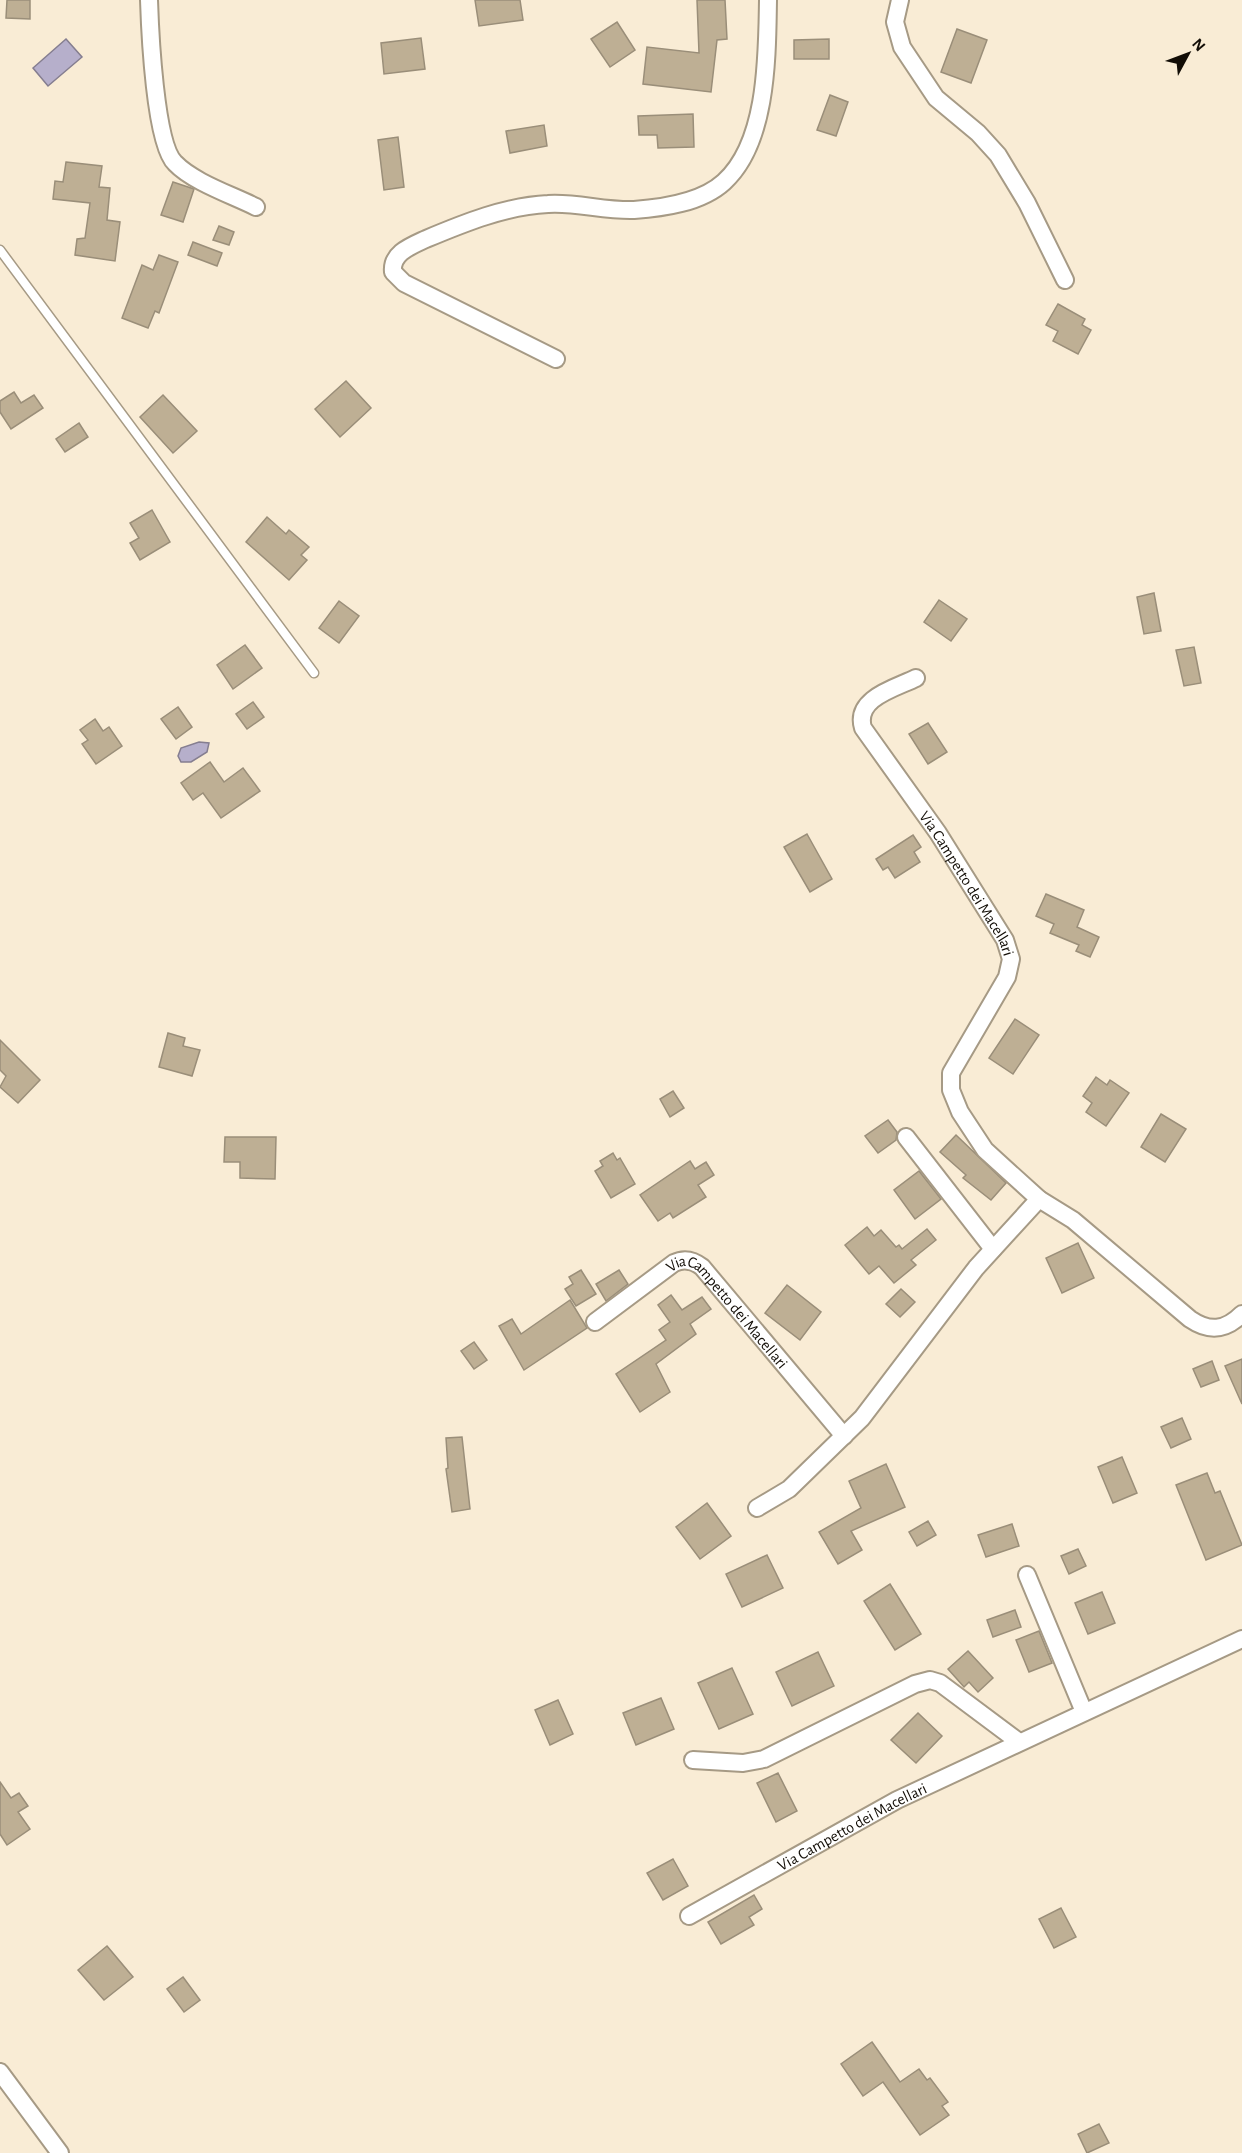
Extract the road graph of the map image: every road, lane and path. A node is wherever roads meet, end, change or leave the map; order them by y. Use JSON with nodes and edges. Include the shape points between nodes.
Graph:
{"nodes":[{"id":1,"x":149,"y":0,"type":"edge"},
{"id":2,"x":768,"y":0,"type":"edge"},
{"id":3,"x":900,"y":0,"type":"edge"},
{"id":4,"x":256,"y":207,"type":"dead end"},
{"id":5,"x":0,"y":250,"type":"edge"},
{"id":6,"x":1065,"y":280,"type":"dead end"},
{"id":7,"x":556,"y":359,"type":"dead end"},
{"id":8,"x":314,"y":673,"type":"dead end"},
{"id":9,"x":916,"y":678,"type":"dead end"},
{"id":10,"x":906,"y":1137,"type":"dead end"},
{"id":11,"x":1039,"y":1199,"type":"junction"},
{"id":12,"x":993,"y":1249,"type":"junction"},
{"id":13,"x":1242,"y":1314,"type":"edge"},
{"id":14,"x":595,"y":1322,"type":"dead end"},
{"id":15,"x":844,"y":1436,"type":"junction"},
{"id":16,"x":757,"y":1508,"type":"dead end"},
{"id":17,"x":1027,"y":1575,"type":"dead end"},
{"id":18,"x":1242,"y":1639,"type":"edge"},
{"id":19,"x":1084,"y":1712,"type":"junction"},
{"id":20,"x":1019,"y":1742,"type":"junction"},
{"id":21,"x":693,"y":1760,"type":"dead end"},
{"id":22,"x":689,"y":1916,"type":"dead end"},
{"id":23,"x":0,"y":2072,"type":"edge"},
{"id":24,"x":53,"y":2150,"type":"edge"}],
"edges":[{"from":1,"to":4,"type":"street","via":[[163,139],[169,156],[187,173]]},
{"from":2,"to":7,"type":"street","via":[[766,67],[758,110],[741,159],[717,187],[679,203],[642,209],[604,210],[555,203],[506,211],[428,239],[396,258],[393,272],[404,283]]},
{"from":3,"to":6,"type":"street","via":[[894,22],[902,47],[936,98],[998,155]]},
{"from":5,"to":8,"type":"lane"},
{"from":9,"to":11,"type":"street","name":"Via Campetto dei Macellari","via":[[870,701],[862,712],[861,724],[949,850],[1009,949],[1009,973],[958,1058],[950,1084],[973,1135]]},
{"from":10,"to":12,"type":"street"},
{"from":11,"to":12,"type":"street"},
{"from":11,"to":13,"type":"street","name":"Via Campetto dei Macellari","via":[[1073,1220],[1194,1322],[1221,1329]]},
{"from":12,"to":15,"type":"street","via":[[872,1406]]},
{"from":14,"to":15,"type":"street","name":"Via Campetto dei Macellari","via":[[675,1263],[693,1261]]},
{"from":15,"to":16,"type":"street","via":[[789,1489]]},
{"from":17,"to":19,"type":"street"},
{"from":18,"to":19,"type":"street","name":"Via Campetto dei Macellari"},
{"from":19,"to":20,"type":"street","name":"Via Campetto dei Macellari"},
{"from":20,"to":21,"type":"street","via":[[940,1683],[930,1680],[764,1759],[743,1763]]},
{"from":20,"to":22,"type":"street","name":"Via Campetto dei Macellari","via":[[897,1800]]},
{"from":23,"to":24,"type":"street"}]}
